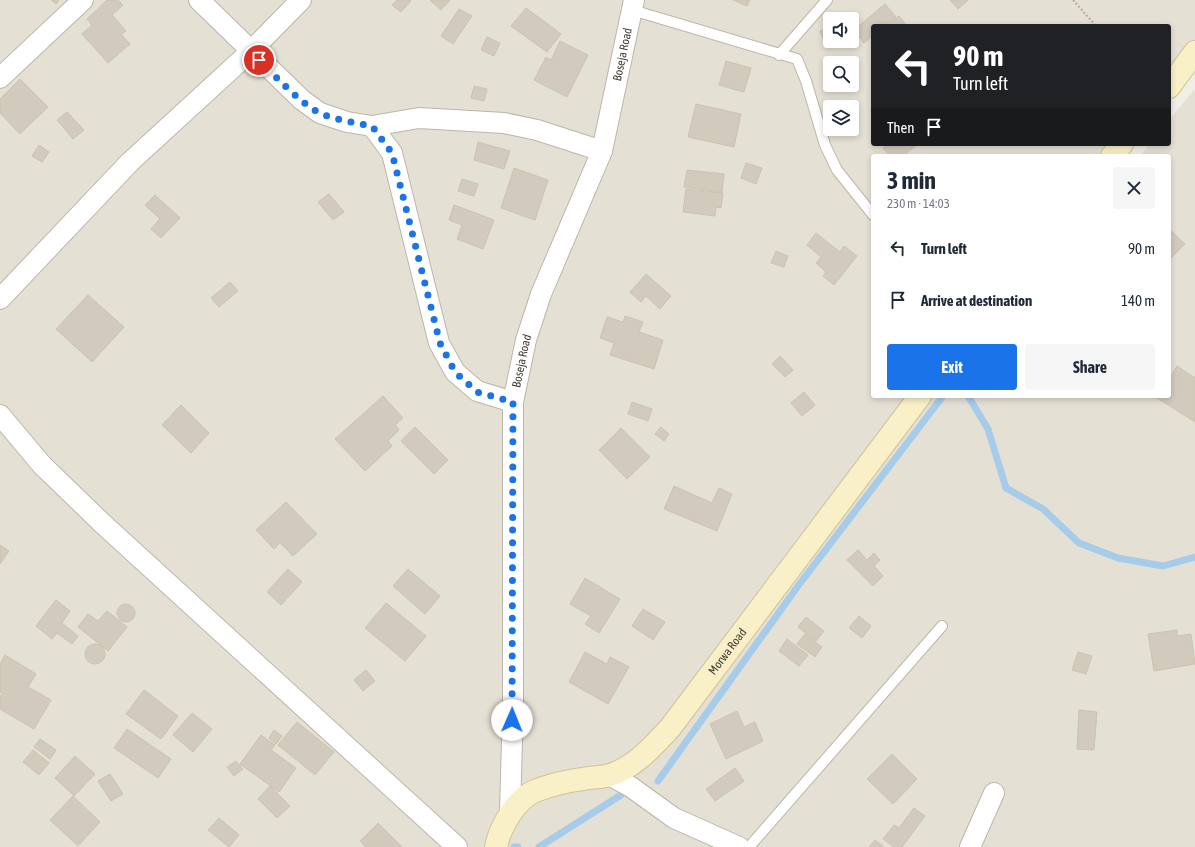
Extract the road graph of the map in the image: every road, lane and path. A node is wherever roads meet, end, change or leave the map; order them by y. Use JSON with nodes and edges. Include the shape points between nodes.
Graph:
{"nodes":[{"id":1,"x":83,"y":0,"type":"edge"},
{"id":2,"x":199,"y":0,"type":"edge"},
{"id":3,"x":301,"y":0,"type":"edge"},
{"id":4,"x":827,"y":0,"type":"edge"},
{"id":5,"x":1073,"y":0,"type":"edge"},
{"id":6,"x":633,"y":5,"type":"edge"},
{"id":7,"x":1094,"y":24,"type":"edge"},
{"id":8,"x":250,"y":51,"type":"junction"},
{"id":9,"x":1195,"y":52,"type":"edge"},
{"id":10,"x":779,"y":55,"type":"junction"},
{"id":11,"x":0,"y":78,"type":"edge"},
{"id":12,"x":1171,"y":84,"type":"edge"},
{"id":13,"x":372,"y":126,"type":"junction"},
{"id":14,"x":1120,"y":146,"type":"edge"},
{"id":15,"x":602,"y":150,"type":"junction"},
{"id":16,"x":1114,"y":154,"type":"edge"},
{"id":17,"x":871,"y":212,"type":"edge"},
{"id":18,"x":0,"y":298,"type":"edge"},
{"id":19,"x":918,"y":398,"type":"edge"},
{"id":20,"x":513,"y":402,"type":"junction"},
{"id":21,"x":0,"y":415,"type":"edge"},
{"id":22,"x":942,"y":626,"type":"dead end"},
{"id":23,"x":609,"y":775,"type":"junction"},
{"id":24,"x":994,"y":793,"type":"dead end"},
{"id":25,"x":510,"y":812,"type":"junction"},
{"id":26,"x":457,"y":847,"type":"edge"},
{"id":27,"x":496,"y":847,"type":"edge"},
{"id":28,"x":739,"y":847,"type":"edge"},
{"id":29,"x":749,"y":847,"type":"edge"},
{"id":30,"x":970,"y":847,"type":"edge"}],
"edges":[{"from":1,"to":11,"type":"street"},
{"from":2,"to":8,"type":"street"},
{"from":3,"to":8,"type":"street"},
{"from":4,"to":10,"type":"lane"},
{"from":5,"to":7,"type":"path"},
{"from":6,"to":10,"type":"lane"},
{"from":6,"to":15,"type":"street","name":"Boseja Road"},
{"from":8,"to":13,"type":"street","via":[[320,114]]},
{"from":8,"to":18,"type":"street","via":[[130,162]]},
{"from":9,"to":12,"type":"main road"},
{"from":10,"to":17,"type":"lane","via":[[797,59],[824,145],[837,170]]},
{"from":13,"to":15,"type":"street","via":[[419,118],[504,123],[537,130]]},
{"from":13,"to":20,"type":"street","via":[[392,153],[442,349],[455,372],[477,392]]},
{"from":14,"to":16,"type":"main road"},
{"from":15,"to":20,"type":"street","name":"Boseja Road","via":[[541,294],[526,340]]},
{"from":19,"to":23,"type":"main road","name":"Morwa Road","via":[[670,728],[631,766]]},
{"from":20,"to":25,"type":"street","name":"Boseja Road","via":[[513,704]]},
{"from":21,"to":26,"type":"street","via":[[42,465],[103,524]]},
{"from":22,"to":29,"type":"lane"},
{"from":23,"to":25,"type":"main road","name":"Morwa Road","via":[[533,791]]},
{"from":23,"to":28,"type":"street","via":[[631,787],[674,818]]},
{"from":24,"to":30,"type":"street"},
{"from":25,"to":27,"type":"main road","name":"Morwa Road"}]}
